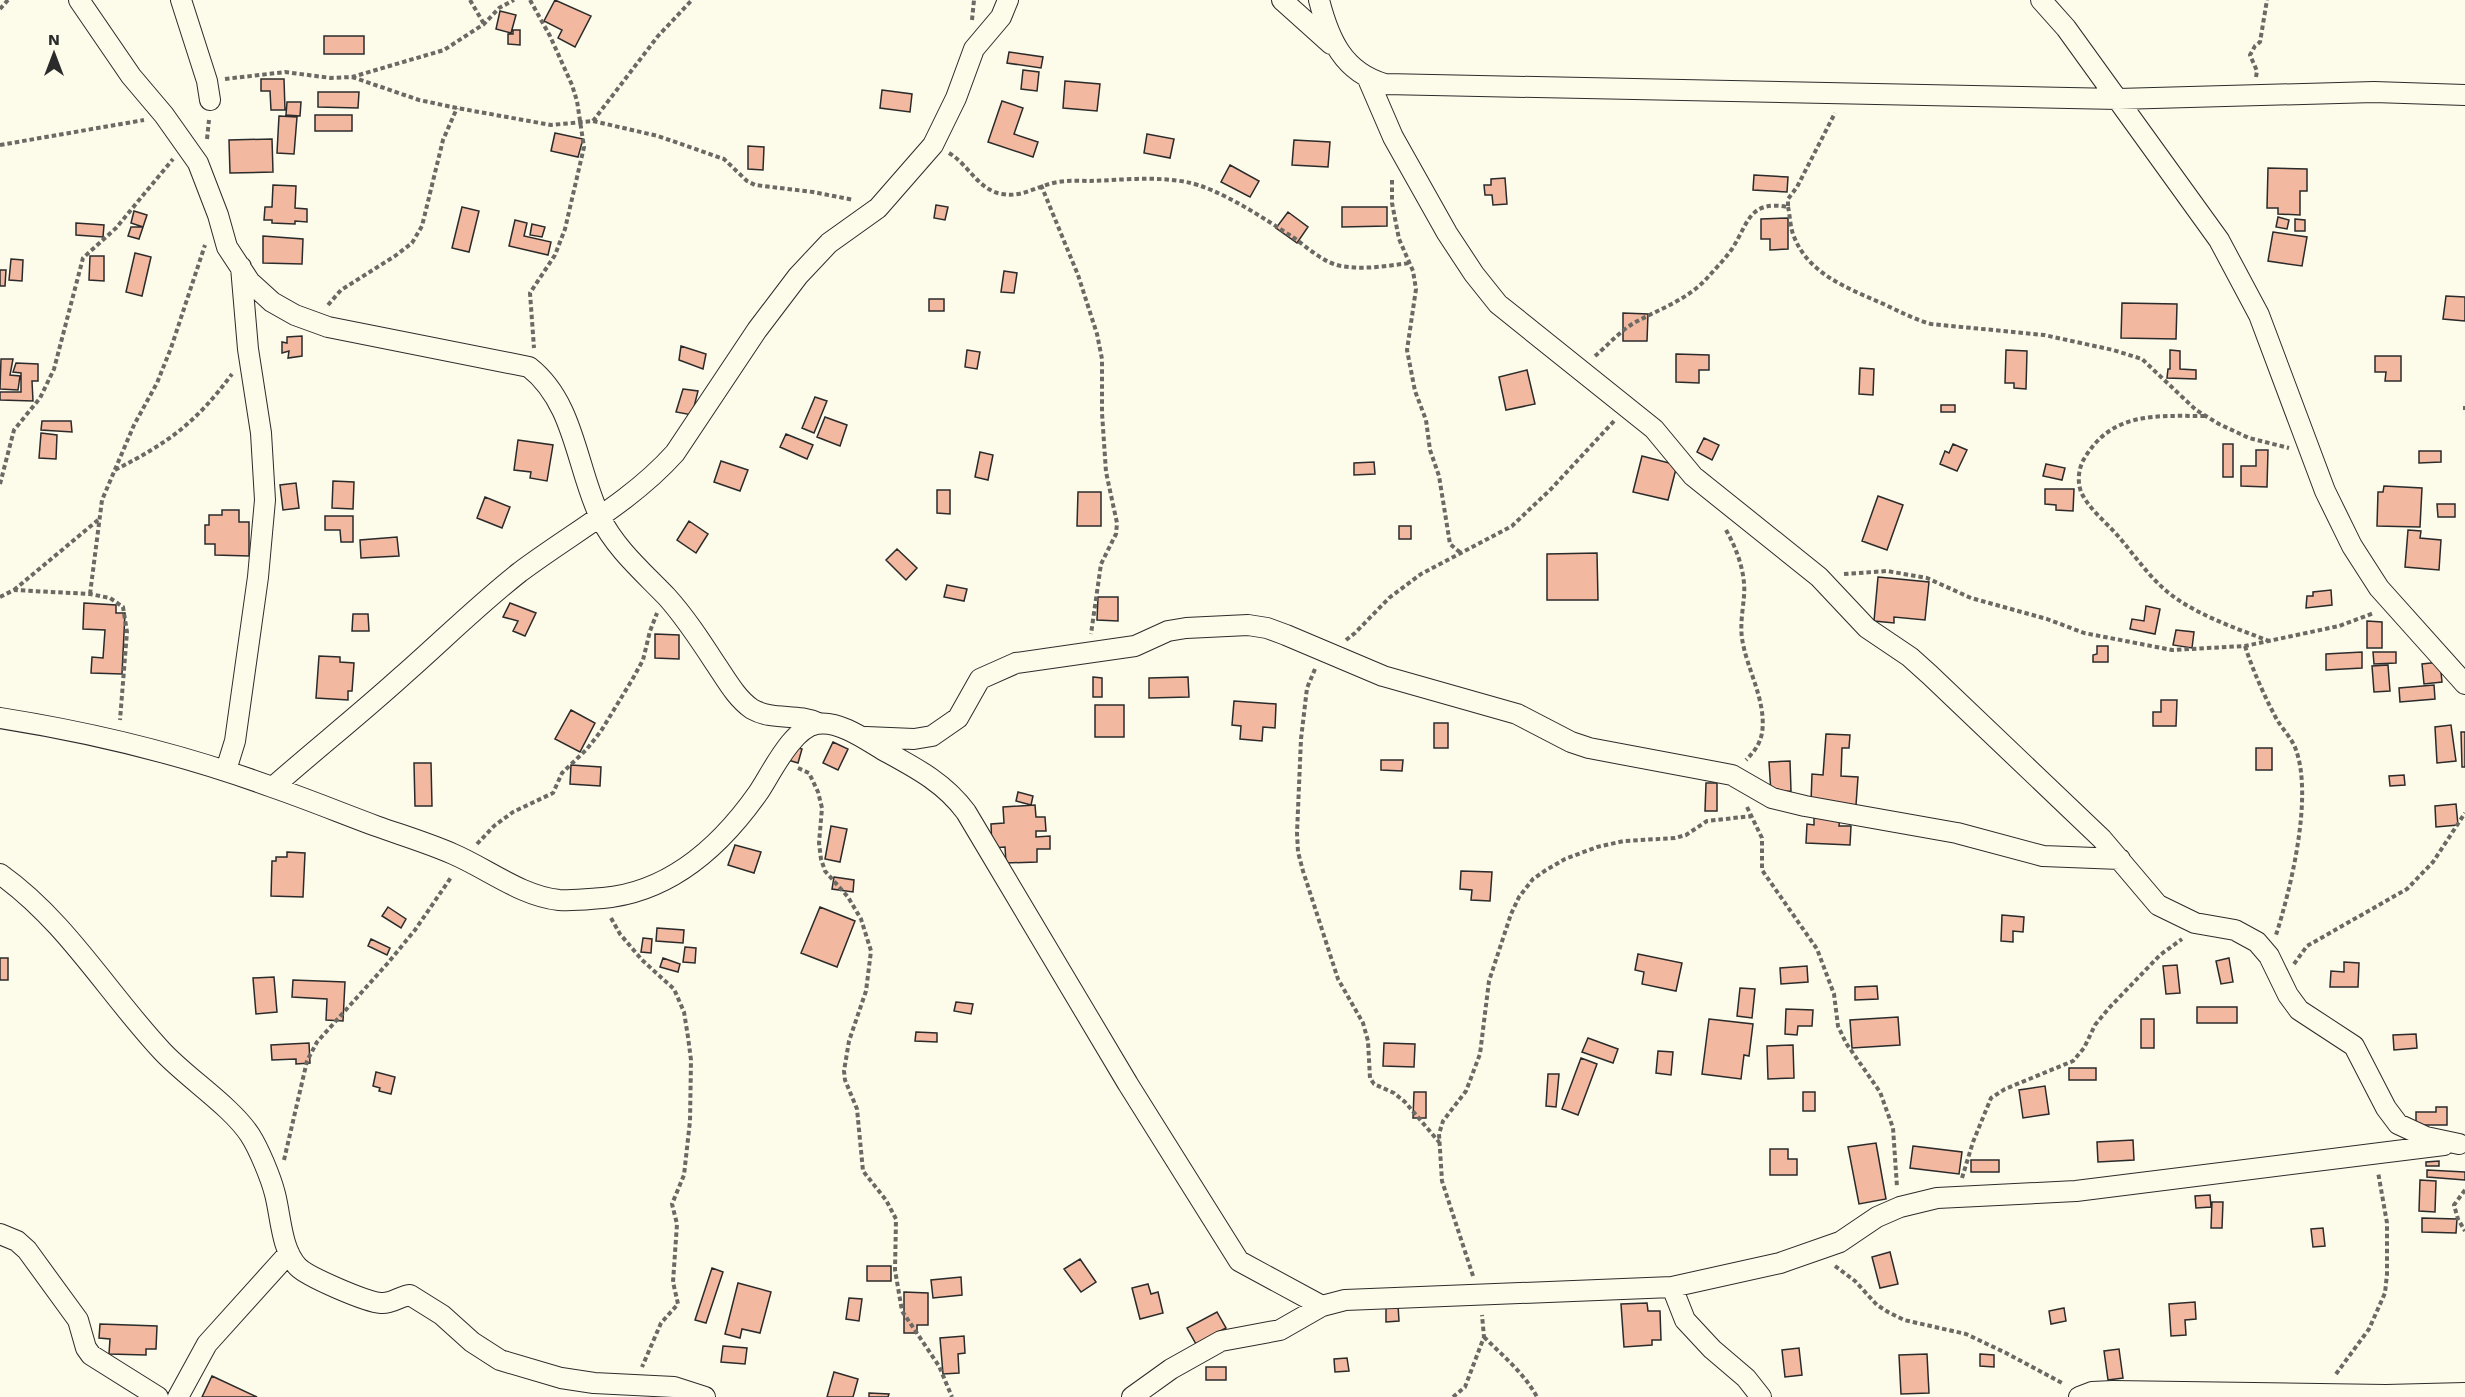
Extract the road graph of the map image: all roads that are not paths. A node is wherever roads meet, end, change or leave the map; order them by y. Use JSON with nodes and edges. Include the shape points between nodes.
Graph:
{"nodes":[{"id":1,"x":79,"y":0,"type":"edge"},
{"id":2,"x":181,"y":0,"type":"edge"},
{"id":3,"x":1008,"y":0,"type":"edge"},
{"id":4,"x":1282,"y":0,"type":"edge"},
{"id":5,"x":1319,"y":0,"type":"edge"},
{"id":6,"x":2041,"y":0,"type":"edge"},
{"id":7,"x":1334,"y":47,"type":"junction"},
{"id":8,"x":1368,"y":79,"type":"junction"},
{"id":9,"x":208,"y":90,"type":"road end"},
{"id":10,"x":2465,"y":95,"type":"edge"},
{"id":11,"x":2118,"y":99,"type":"junction"},
{"id":12,"x":241,"y":267,"type":"junction"},
{"id":13,"x":600,"y":517,"type":"junction"},
{"id":14,"x":2465,"y":684,"type":"edge"},
{"id":15,"x":0,"y":718,"type":"edge"},
{"id":16,"x":818,"y":723,"type":"junction"},
{"id":17,"x":861,"y":737,"type":"junction"},
{"id":18,"x":226,"y":770,"type":"junction"},
{"id":19,"x":273,"y":787,"type":"junction"},
{"id":20,"x":2120,"y":859,"type":"junction"},
{"id":21,"x":0,"y":874,"type":"edge"},
{"id":22,"x":2462,"y":1144,"type":"edge"},
{"id":23,"x":0,"y":1234,"type":"edge"},
{"id":24,"x":289,"y":1253,"type":"junction"},
{"id":25,"x":1672,"y":1287,"type":"junction"},
{"id":26,"x":1322,"y":1305,"type":"junction"},
{"id":27,"x":635,"y":1391,"type":"edge"},
{"id":28,"x":2465,"y":1394,"type":"edge"},
{"id":29,"x":2081,"y":1396,"type":"edge"},
{"id":30,"x":158,"y":1397,"type":"edge"},
{"id":31,"x":178,"y":1397,"type":"edge"},
{"id":32,"x":705,"y":1397,"type":"edge"},
{"id":33,"x":1132,"y":1397,"type":"edge"},
{"id":34,"x":1761,"y":1397,"type":"edge"}],
"edges":[{"from":1,"to":12,"type":"street","via":[[198,163],[227,247]]},
{"from":2,"to":9,"type":"street"},
{"from":3,"to":13,"type":"street","via":[[1001,17],[974,49],[933,145],[878,208],[829,243],[798,276],[675,453],[640,488]]},
{"from":4,"to":7,"type":"street"},
{"from":5,"to":7,"type":"street"},
{"from":6,"to":11,"type":"street"},
{"from":7,"to":8,"type":"street"},
{"from":8,"to":11,"type":"street","via":[[1385,84],[1444,86]]},
{"from":8,"to":20,"type":"street","via":[[1393,137],[1448,233],[1498,304],[1660,435],[1694,476],[1819,577],[1867,628],[1910,657]]},
{"from":10,"to":11,"type":"street","via":[[2374,92]]},
{"from":11,"to":14,"type":"street","via":[[2218,240],[2259,315],[2325,491],[2352,546],[2379,588]]},
{"from":12,"to":13,"type":"street","via":[[250,282],[272,302],[315,322],[529,366],[552,392],[562,412]]},
{"from":12,"to":18,"type":"street","via":[[265,500],[236,741]]},
{"from":13,"to":16,"type":"street","via":[[622,550],[668,598],[742,700],[762,713],[808,718]]},
{"from":13,"to":19,"type":"street","via":[[470,613]]},
{"from":15,"to":18,"type":"street","via":[[119,740]]},
{"from":16,"to":17,"type":"street","via":[[831,724]]},
{"from":16,"to":19,"type":"street","via":[[795,738],[729,831],[698,860],[645,889],[601,898],[559,900],[532,894],[464,860]]},
{"from":17,"to":20,"type":"street","via":[[932,736],[958,718],[980,679],[1016,663],[1135,646],[1185,627],[1248,625],[1267,628],[1383,675],[1517,714],[1589,748],[1732,775],[1772,798],[1957,833],[2043,856]]},
{"from":17,"to":26,"type":"street","via":[[936,781],[966,812],[1239,1261]]},
{"from":18,"to":19,"type":"street"},
{"from":20,"to":22,"type":"street","via":[[2158,905],[2201,925],[2246,935],[2257,942],[2299,1010],[2354,1046],[2398,1124],[2426,1137]]},
{"from":21,"to":24,"type":"street","via":[[31,898],[88,961],[131,1018],[250,1135],[274,1192]]},
{"from":22,"to":25,"type":"street","via":[[2076,1191],[1936,1198],[1877,1217],[1840,1242],[1816,1251]]},
{"from":23,"to":30,"type":"street","via":[[18,1241],[27,1250],[78,1320],[91,1355]]},
{"from":24,"to":27,"type":"street","via":[[298,1267],[312,1276],[369,1300],[381,1303],[410,1295],[422,1300],[500,1360],[561,1378]]},
{"from":24,"to":31,"type":"street","via":[[207,1344]]},
{"from":25,"to":26,"type":"street","via":[[1344,1300]]},
{"from":25,"to":34,"type":"street","via":[[1685,1320]]},
{"from":26,"to":33,"type":"street","via":[[1280,1330],[1221,1341]]},
{"from":27,"to":32,"type":"street","via":[[674,1387]]},
{"from":28,"to":29,"type":"street","via":[[2113,1390]]}]}
